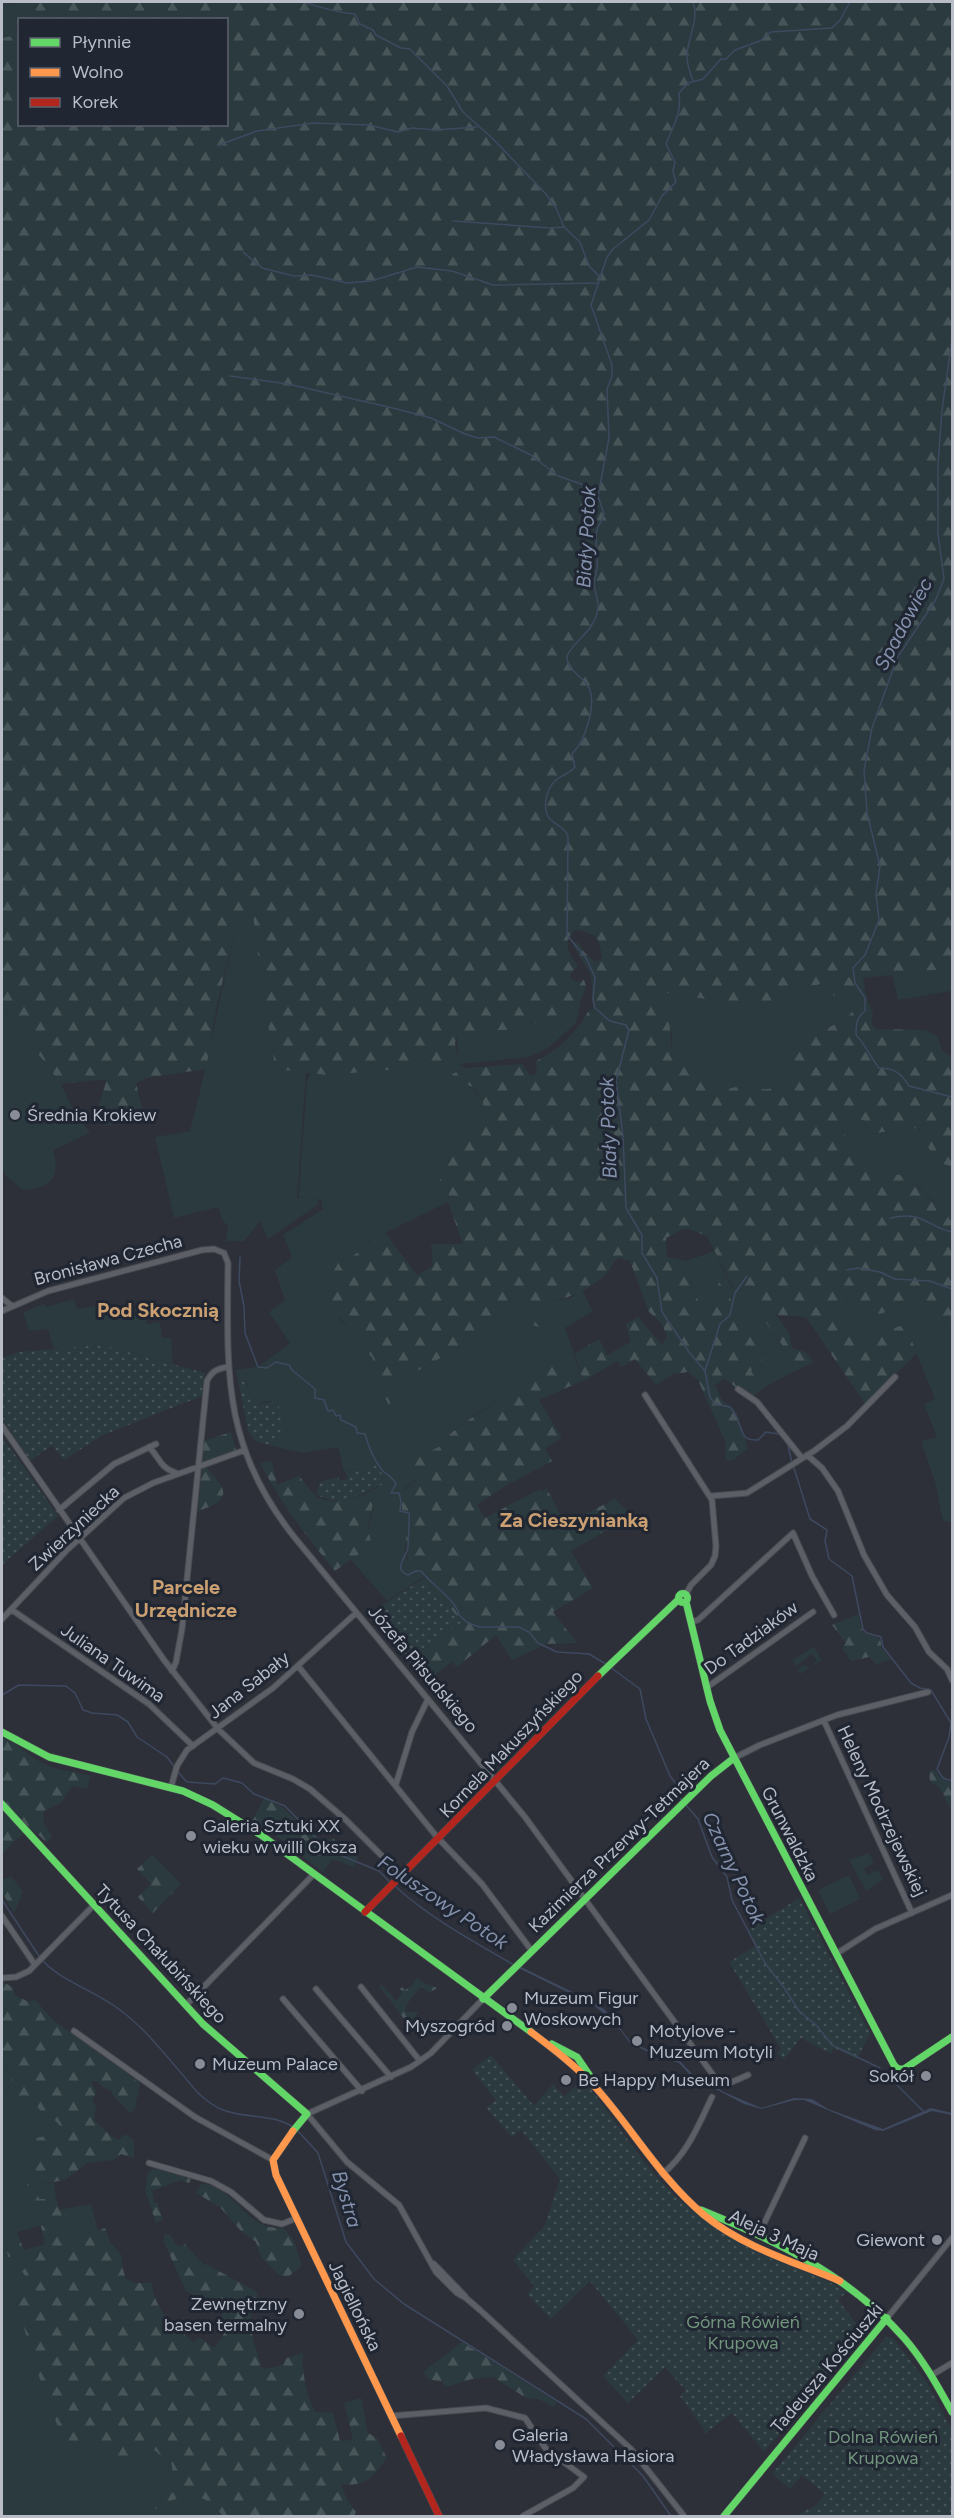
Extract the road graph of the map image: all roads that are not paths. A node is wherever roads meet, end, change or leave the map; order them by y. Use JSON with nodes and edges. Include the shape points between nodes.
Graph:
{"nodes":[{"id":1,"x":224,"y":1253,"type":"joint"},
{"id":2,"x":2,"y":1298,"type":"edge"},
{"id":3,"x":12,"y":1306,"type":"junction"},
{"id":4,"x":2,"y":1311,"type":"edge"},
{"id":5,"x":227,"y":1367,"type":"junction"},
{"id":6,"x":895,"y":1377,"type":"dead end"},
{"id":7,"x":738,"y":1389,"type":"dead end"},
{"id":8,"x":645,"y":1395,"type":"dead end"},
{"id":9,"x":2,"y":1426,"type":"edge"},
{"id":10,"x":156,"y":1444,"type":"dead end"},
{"id":11,"x":149,"y":1447,"type":"junction"},
{"id":12,"x":244,"y":1450,"type":"junction"},
{"id":13,"x":805,"y":1456,"type":"junction"},
{"id":14,"x":198,"y":1467,"type":"junction"},
{"id":15,"x":178,"y":1474,"type":"junction"},
{"id":16,"x":711,"y":1496,"type":"junction"},
{"id":17,"x":59,"y":1510,"type":"junction"},
{"id":18,"x":79,"y":1539,"type":"junction"},
{"id":19,"x":683,"y":1598,"type":"junction"},
{"id":20,"x":12,"y":1610,"type":"junction"},
{"id":21,"x":813,"y":1612,"type":"dead end"},
{"id":22,"x":356,"y":1613,"type":"junction"},
{"id":23,"x":834,"y":1615,"type":"dead end"},
{"id":24,"x":2,"y":1619,"type":"edge"},
{"id":25,"x":692,"y":1622,"type":"junction"},
{"id":26,"x":298,"y":1666,"type":"junction"},
{"id":27,"x":172,"y":1671,"type":"junction"},
{"id":28,"x":952,"y":1680,"type":"edge"},
{"id":29,"x":706,"y":1688,"type":"junction"},
{"id":30,"x":928,"y":1692,"type":"dead end"},
{"id":31,"x":428,"y":1699,"type":"junction"},
{"id":32,"x":824,"y":1721,"type":"junction"},
{"id":33,"x":218,"y":1728,"type":"junction"},
{"id":34,"x":2,"y":1732,"type":"edge"},
{"id":35,"x":193,"y":1746,"type":"junction"},
{"id":36,"x":734,"y":1758,"type":"junction"},
{"id":37,"x":495,"y":1780,"type":"junction"},
{"id":38,"x":396,"y":1784,"type":"junction"},
{"id":39,"x":171,"y":1787,"type":"junction"},
{"id":40,"x":2,"y":1804,"type":"edge"},
{"id":41,"x":439,"y":1839,"type":"junction"},
{"id":42,"x":314,"y":1874,"type":"junction"},
{"id":43,"x":399,"y":1879,"type":"junction"},
{"id":44,"x":952,"y":1895,"type":"edge"},
{"id":45,"x":584,"y":1900,"type":"junction"},
{"id":46,"x":95,"y":1904,"type":"junction"},
{"id":47,"x":365,"y":1912,"type":"junction"},
{"id":48,"x":912,"y":1913,"type":"junction"},
{"id":49,"x":2,"y":1916,"type":"edge"},
{"id":50,"x":532,"y":1951,"type":"junction"},
{"id":51,"x":836,"y":1954,"type":"junction"},
{"id":52,"x":37,"y":1964,"type":"junction"},
{"id":53,"x":2,"y":1978,"type":"edge"},
{"id":54,"x":361,"y":1986,"type":"dead end"},
{"id":55,"x":316,"y":1989,"type":"dead end"},
{"id":56,"x":283,"y":1999,"type":"dead end"},
{"id":57,"x":483,"y":1999,"type":"junction"},
{"id":58,"x":186,"y":2005,"type":"junction"},
{"id":59,"x":74,"y":2031,"type":"dead end"},
{"id":60,"x":952,"y":2037,"type":"edge"},
{"id":61,"x":420,"y":2061,"type":"junction"},
{"id":62,"x":748,"y":2074,"type":"dead end"},
{"id":63,"x":391,"y":2078,"type":"junction"},
{"id":64,"x":362,"y":2091,"type":"junction"},
{"id":65,"x":712,"y":2097,"type":"dead end"},
{"id":66,"x":307,"y":2115,"type":"junction"},
{"id":67,"x":805,"y":2138,"type":"dead end"},
{"id":68,"x":273,"y":2160,"type":"junction"},
{"id":69,"x":149,"y":2163,"type":"dead end"},
{"id":70,"x":662,"y":2174,"type":"junction"},
{"id":71,"x":699,"y":2209,"type":"junction"},
{"id":72,"x":297,"y":2218,"type":"junction"},
{"id":73,"x":740,"y":2227,"type":"junction"},
{"id":74,"x":759,"y":2234,"type":"junction"},
{"id":75,"x":735,"y":2236,"type":"junction"},
{"id":76,"x":952,"y":2238,"type":"edge"},
{"id":77,"x":781,"y":2244,"type":"junction"},
{"id":78,"x":776,"y":2255,"type":"junction"},
{"id":79,"x":840,"y":2281,"type":"junction"},
{"id":80,"x":887,"y":2318,"type":"junction"},
{"id":81,"x":952,"y":2363,"type":"edge"},
{"id":82,"x":932,"y":2375,"type":"junction"},
{"id":83,"x":952,"y":2412,"type":"edge"},
{"id":84,"x":391,"y":2416,"type":"junction"},
{"id":85,"x":439,"y":2517,"type":"edge"},
{"id":86,"x":523,"y":2517,"type":"edge"},
{"id":87,"x":684,"y":2517,"type":"edge"},
{"id":88,"x":724,"y":2517,"type":"edge"}],
"edges":[{"from":1,"to":3,"type":"street","name":"Bronisława Czecha","via":[[202,1250],[52,1290]]},
{"from":1,"to":5,"type":"street","name":"Józefa Piłsudskiego","via":[[228,1263]]},
{"from":2,"to":3,"type":"street"},
{"from":3,"to":4,"type":"street","name":"Bronisława Czecha"},
{"from":5,"to":12,"type":"street","name":"Józefa Piłsudskiego"},
{"from":5,"to":14,"type":"street","via":[[217,1369],[207,1381]]},
{"from":6,"to":13,"type":"street","via":[[842,1430]]},
{"from":7,"to":13,"type":"street","via":[[757,1402]]},
{"from":8,"to":16,"type":"street"},
{"from":9,"to":17,"type":"street"},
{"from":10,"to":11,"type":"street"},
{"from":11,"to":15,"type":"street","via":[[162,1467]]},
{"from":11,"to":17,"type":"street","via":[[114,1464]]},
{"from":12,"to":14,"type":"street","name":"Zwierzyniecka"},
{"from":12,"to":22,"type":"street","name":"Józefa Piłsudskiego","via":[[280,1519]]},
{"from":13,"to":16,"type":"street","via":[[747,1493]]},
{"from":13,"to":28,"type":"street","via":[[822,1468],[838,1491],[864,1555],[887,1595]]},
{"from":14,"to":15,"type":"street","name":"Zwierzyniecka"},
{"from":14,"to":27,"type":"street","via":[[182,1629]]},
{"from":15,"to":18,"type":"street","name":"Zwierzyniecka","via":[[124,1498]]},
{"from":16,"to":19,"type":"street","via":[[715,1556]]},
{"from":17,"to":18,"type":"street"},
{"from":18,"to":20,"type":"street","name":"Zwierzyniecka"},
{"from":18,"to":27,"type":"street"},
{"from":19,"to":25,"type":"street","name":"Grunwaldzka"},
{"from":19,"to":37,"type":"street","name":"Kornela Makuszyńskiego","via":[[669,1605]]},
{"from":20,"to":24,"type":"street","name":"Zwierzyniecka"},
{"from":20,"to":35,"type":"street","name":"Juliana Tuwima","via":[[149,1704]]},
{"from":21,"to":29,"type":"street","name":"Do Tadziaków"},
{"from":22,"to":26,"type":"street","name":"Jana Sabały"},
{"from":22,"to":31,"type":"street","name":"Józefa Piłsudskiego"},
{"from":23,"to":25,"type":"street","via":[[793,1533]]},
{"from":25,"to":29,"type":"street","name":"Grunwaldzka"},
{"from":26,"to":33,"type":"street","name":"Jana Sabały"},
{"from":26,"to":38,"type":"street"},
{"from":27,"to":33,"type":"street"},
{"from":29,"to":36,"type":"street","name":"Grunwaldzka","via":[[717,1725]]},
{"from":30,"to":32,"type":"street","name":"Kazimierza Przerwy-Tetmajera"},
{"from":31,"to":37,"type":"street","name":"Józefa Piłsudskiego"},
{"from":31,"to":38,"type":"street","via":[[412,1732]]},
{"from":32,"to":36,"type":"street","name":"Kazimierza Przerwy-Tetmajera"},
{"from":32,"to":48,"type":"street","name":"Heleny Modrzejewskiej"},
{"from":33,"to":35,"type":"street","name":"Jana Sabały"},
{"from":33,"to":43,"type":"street","via":[[254,1763],[310,1789],[354,1827]]},
{"from":34,"to":39,"type":"street","name":"Aleja 3 Maja","via":[[49,1757]]},
{"from":35,"to":39,"type":"street","name":"Jana Sabały","via":[[178,1763]]},
{"from":36,"to":45,"type":"street","name":"Kazimierza Przerwy-Tetmajera"},
{"from":36,"to":51,"type":"street","name":"Grunwaldzka"},
{"from":37,"to":41,"type":"street","name":"Kornela Makuszyńskiego"},
{"from":37,"to":45,"type":"street","name":"Józefa Piłsudskiego"},
{"from":38,"to":41,"type":"street"},
{"from":39,"to":42,"type":"street","name":"Aleja 3 Maja","via":[[196,1796],[243,1823]]},
{"from":40,"to":46,"type":"street","name":"Tytusa Chałubińskiego"},
{"from":41,"to":43,"type":"street","name":"Kornela Makuszyńskiego"},
{"from":41,"to":50,"type":"street","via":[[480,1881]]},
{"from":42,"to":47,"type":"street","name":"Aleja 3 Maja"},
{"from":42,"to":58,"type":"street"},
{"from":43,"to":47,"type":"street","name":"Kornela Makuszyńskiego"},
{"from":44,"to":48,"type":"street"},
{"from":45,"to":50,"type":"street","name":"Kazimierza Przerwy-Tetmajera"},
{"from":45,"to":62,"type":"street","name":"Józefa Piłsudskiego","via":[[721,2085]]},
{"from":46,"to":52,"type":"street"},
{"from":46,"to":58,"type":"street","name":"Tytusa Chałubińskiego"},
{"from":47,"to":57,"type":"street","name":"Aleja 3 Maja"},
{"from":48,"to":51,"type":"street","via":[[875,1929]]},
{"from":49,"to":52,"type":"street"},
{"from":50,"to":57,"type":"street","name":"Kazimierza Przerwy-Tetmajera"},
{"from":51,"to":60,"type":"street","name":"Grunwaldzka","via":[[898,2069],[906,2068]]},
{"from":52,"to":53,"type":"street","via":[[16,1977]]},
{"from":54,"to":61,"type":"street"},
{"from":55,"to":63,"type":"street"},
{"from":56,"to":64,"type":"street"},
{"from":57,"to":61,"type":"street"},
{"from":57,"to":70,"type":"street","name":"Aleja 3 Maja","via":[[584,2070]]},
{"from":58,"to":66,"type":"street","name":"Tytusa Chałubińskiego","via":[[225,2045]]},
{"from":59,"to":68,"type":"street","via":[[195,2117]]},
{"from":61,"to":63,"type":"street"},
{"from":63,"to":64,"type":"street"},
{"from":64,"to":66,"type":"street"},
{"from":65,"to":70,"type":"street","via":[[686,2146]]},
{"from":66,"to":68,"type":"street"},
{"from":66,"to":87,"type":"street","via":[[352,2167],[399,2205],[428,2258],[631,2450]]},
{"from":67,"to":74,"type":"street"},
{"from":68,"to":72,"type":"street","name":"Jagiellońska"},
{"from":69,"to":72,"type":"street","via":[[211,2181],[264,2220],[282,2223]]},
{"from":70,"to":71,"type":"street","name":"Aleja 3 Maja"},
{"from":71,"to":73,"type":"street","name":"Aleja 3 Maja"},
{"from":71,"to":75,"type":"street","name":"Aleja 3 Maja"},
{"from":72,"to":84,"type":"street","name":"Jagiellońska"},
{"from":73,"to":74,"type":"street","name":"Aleja 3 Maja"},
{"from":73,"to":75,"type":"street"},
{"from":74,"to":77,"type":"street","name":"Aleja 3 Maja"},
{"from":75,"to":78,"type":"street","name":"Aleja 3 Maja"},
{"from":76,"to":80,"type":"street","name":"Tadeusza Kościuszki"},
{"from":77,"to":78,"type":"street"},
{"from":77,"to":79,"type":"street","name":"Aleja 3 Maja"},
{"from":78,"to":79,"type":"street","name":"Aleja 3 Maja"},
{"from":79,"to":80,"type":"street","name":"Aleja 3 Maja"},
{"from":80,"to":82,"type":"street","name":"Aleja 3 Maja"},
{"from":80,"to":88,"type":"street","name":"Tadeusza Kościuszki"},
{"from":81,"to":82,"type":"street"},
{"from":82,"to":83,"type":"street","name":"Aleja 3 Maja"},
{"from":84,"to":85,"type":"street","name":"Jagiellońska"},
{"from":84,"to":86,"type":"street","via":[[486,2408],[525,2418],[549,2452],[584,2476],[566,2492]]}]}
